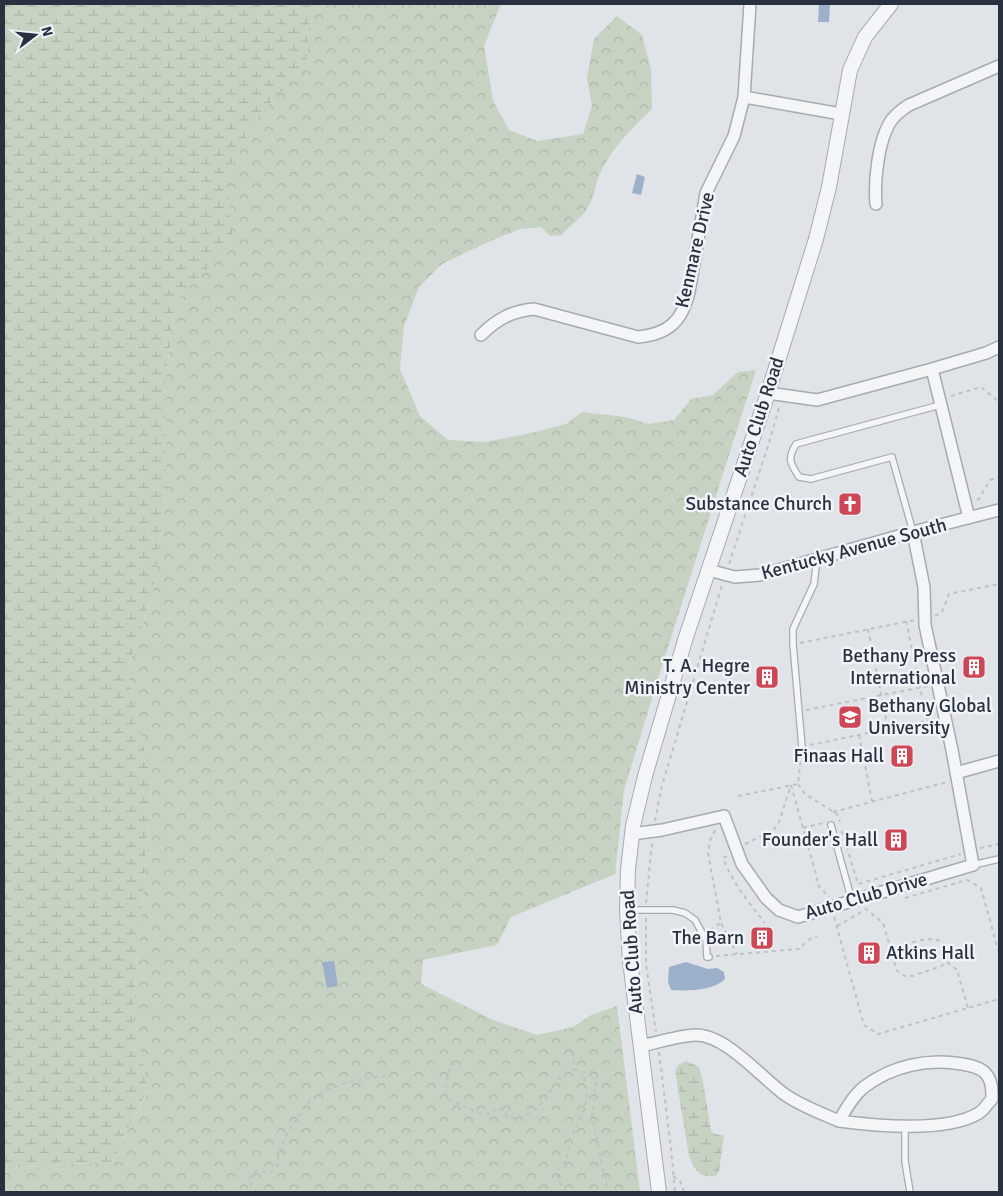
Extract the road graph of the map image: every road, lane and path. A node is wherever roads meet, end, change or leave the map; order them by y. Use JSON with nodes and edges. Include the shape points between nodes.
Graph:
{"nodes":[{"id":1,"x":750,"y":4,"type":"edge"},
{"id":2,"x":891,"y":4,"type":"edge"},
{"id":3,"x":999,"y":66,"type":"edge"},
{"id":4,"x":744,"y":97,"type":"junction"},
{"id":5,"x":841,"y":114,"type":"junction"},
{"id":6,"x":876,"y":204,"type":"dead end"},
{"id":7,"x":481,"y":335,"type":"dead end"},
{"id":8,"x":999,"y":347,"type":"edge"},
{"id":9,"x":932,"y":369,"type":"junction"},
{"id":10,"x":768,"y":393,"type":"junction"},
{"id":11,"x":784,"y":395,"type":"junction"},
{"id":12,"x":940,"y":402,"type":"junction"},
{"id":13,"x":999,"y":402,"type":"edge"},
{"id":14,"x":999,"y":477,"type":"edge"},
{"id":15,"x":965,"y":503,"type":"junction"},
{"id":16,"x":999,"y":510,"type":"edge"},
{"id":17,"x":968,"y":518,"type":"junction"},
{"id":18,"x":913,"y":532,"type":"junction"},
{"id":19,"x":818,"y":559,"type":"junction"},
{"id":20,"x":708,"y":570,"type":"junction"},
{"id":21,"x":726,"y":575,"type":"junction"},
{"id":22,"x":999,"y":584,"type":"edge"},
{"id":23,"x":925,"y":618,"type":"junction"},
{"id":24,"x":906,"y":621,"type":"junction"},
{"id":25,"x":868,"y":629,"type":"junction"},
{"id":26,"x":793,"y":644,"type":"junction"},
{"id":27,"x":936,"y":678,"type":"junction"},
{"id":28,"x":920,"y":688,"type":"junction"},
{"id":29,"x":881,"y":695,"type":"junction"},
{"id":30,"x":943,"y":709,"type":"junction"},
{"id":31,"x":798,"y":712,"type":"junction"},
{"id":32,"x":927,"y":721,"type":"junction"},
{"id":33,"x":888,"y":729,"type":"junction"},
{"id":34,"x":859,"y":735,"type":"junction"},
{"id":35,"x":802,"y":747,"type":"junction"},
{"id":36,"x":999,"y":761,"type":"edge"},
{"id":37,"x":956,"y":773,"type":"junction"},
{"id":38,"x":947,"y":782,"type":"dead end"},
{"id":39,"x":798,"y":784,"type":"junction"},
{"id":40,"x":791,"y":785,"type":"junction"},
{"id":41,"x":738,"y":796,"type":"dead end"},
{"id":42,"x":872,"y":802,"type":"junction"},
{"id":43,"x":833,"y":812,"type":"junction"},
{"id":44,"x":831,"y":825,"type":"joint"},
{"id":45,"x":709,"y":828,"type":"dead end"},
{"id":46,"x":803,"y":828,"type":"junction"},
{"id":47,"x":716,"y":829,"type":"junction"},
{"id":48,"x":654,"y":831,"type":"junction"},
{"id":49,"x":720,"y":833,"type":"dead end"},
{"id":50,"x":632,"y":834,"type":"junction"},
{"id":51,"x":999,"y":844,"type":"edge"},
{"id":52,"x":971,"y":851,"type":"junction"},
{"id":53,"x":732,"y":852,"type":"junction"},
{"id":54,"x":999,"y":859,"type":"edge"},
{"id":55,"x":974,"y":865,"type":"junction"},
{"id":56,"x":860,"y":883,"type":"junction"},
{"id":57,"x":904,"y":898,"type":"dead end"},
{"id":58,"x":862,"y":904,"type":"junction"},
{"id":59,"x":832,"y":907,"type":"junction"},
{"id":60,"x":626,"y":910,"type":"junction"},
{"id":61,"x":646,"y":910,"type":"junction"},
{"id":62,"x":721,"y":923,"type":"junction"},
{"id":63,"x":765,"y":923,"type":"dead end"},
{"id":64,"x":837,"y":926,"type":"junction"},
{"id":65,"x":703,"y":935,"type":"junction"},
{"id":66,"x":817,"y":936,"type":"dead end"},
{"id":67,"x":890,"y":950,"type":"junction"},
{"id":68,"x":999,"y":953,"type":"edge"},
{"id":69,"x":737,"y":954,"type":"junction"},
{"id":70,"x":709,"y":956,"type":"joint"},
{"id":71,"x":946,"y":961,"type":"junction"},
{"id":72,"x":999,"y":999,"type":"edge"},
{"id":73,"x":968,"y":1008,"type":"junction"},
{"id":74,"x":657,"y":1042,"type":"junction"},
{"id":75,"x":640,"y":1046,"type":"junction"},
{"id":76,"x":573,"y":1053,"type":"dead end"},
{"id":77,"x":452,"y":1061,"type":"dead end"},
{"id":78,"x":574,"y":1070,"type":"junction"},
{"id":79,"x":584,"y":1072,"type":"junction"},
{"id":80,"x":384,"y":1076,"type":"dead end"},
{"id":81,"x":840,"y":1121,"type":"junction"},
{"id":82,"x":905,"y":1126,"type":"junction"},
{"id":83,"x":673,"y":1176,"type":"junction"},
{"id":84,"x":257,"y":1192,"type":"edge"},
{"id":85,"x":566,"y":1192,"type":"edge"},
{"id":86,"x":607,"y":1192,"type":"edge"},
{"id":87,"x":659,"y":1192,"type":"edge"},
{"id":88,"x":675,"y":1192,"type":"edge"},
{"id":89,"x":684,"y":1192,"type":"edge"},
{"id":90,"x":910,"y":1192,"type":"edge"}],
"edges":[{"from":1,"to":4,"type":"street","name":"Kenmare Drive"},
{"from":2,"to":5,"type":"street","name":"Auto Club Road","via":[[865,37],[857,53]]},
{"from":3,"to":6,"type":"street","via":[[898,112],[882,142]]},
{"from":4,"to":5,"type":"street"},
{"from":4,"to":7,"type":"street","name":"Kenmare Drive","via":[[734,136],[706,193],[686,308],[669,335],[638,337],[534,309],[519,310],[505,316],[492,323]]},
{"from":5,"to":10,"type":"street","name":"Auto Club Road","via":[[825,204]]},
{"from":8,"to":9,"type":"street"},
{"from":9,"to":11,"type":"street","via":[[817,400]]},
{"from":9,"to":12,"type":"street"},
{"from":10,"to":11,"type":"street"},
{"from":10,"to":20,"type":"street","name":"Auto Club Road"},
{"from":11,"to":21,"type":"path"},
{"from":12,"to":13,"type":"path","via":[[981,387]]},
{"from":12,"to":15,"type":"street"},
{"from":12,"to":18,"type":"lane","via":[[796,444],[790,454],[791,465],[799,476],[811,479],[892,457]]},
{"from":14,"to":15,"type":"path","via":[[990,480],[979,499]]},
{"from":15,"to":17,"type":"street"},
{"from":16,"to":17,"type":"street","name":"Kentucky Avenue South"},
{"from":17,"to":18,"type":"street","name":"Kentucky Avenue South"},
{"from":18,"to":19,"type":"street","name":"Kentucky Avenue South"},
{"from":18,"to":23,"type":"street","via":[[924,587]]},
{"from":19,"to":21,"type":"street","name":"Kentucky Avenue South","via":[[760,575]]},
{"from":19,"to":26,"type":"lane","via":[[814,584],[793,629]]},
{"from":20,"to":21,"type":"street","name":"Kentucky Avenue South"},
{"from":20,"to":50,"type":"street","name":"Auto Club Road","via":[[645,776]]},
{"from":21,"to":48,"type":"path","via":[[661,789]]},
{"from":22,"to":23,"type":"path","via":[[948,594],[942,612]]},
{"from":23,"to":24,"type":"path"},
{"from":23,"to":27,"type":"street"},
{"from":24,"to":25,"type":"path"},
{"from":24,"to":28,"type":"path"},
{"from":25,"to":26,"type":"path"},
{"from":25,"to":29,"type":"path"},
{"from":26,"to":31,"type":"lane"},
{"from":27,"to":28,"type":"path","via":[[928,686]]},
{"from":27,"to":30,"type":"street"},
{"from":28,"to":29,"type":"path"},
{"from":28,"to":32,"type":"path"},
{"from":29,"to":31,"type":"path"},
{"from":29,"to":33,"type":"path"},
{"from":30,"to":32,"type":"path","via":[[937,718]]},
{"from":30,"to":37,"type":"street"},
{"from":31,"to":35,"type":"lane"},
{"from":32,"to":33,"type":"path"},
{"from":33,"to":34,"type":"path"},
{"from":34,"to":35,"type":"path"},
{"from":34,"to":42,"type":"path"},
{"from":35,"to":39,"type":"path"},
{"from":36,"to":37,"type":"street"},
{"from":37,"to":52,"type":"street"},
{"from":38,"to":42,"type":"path"},
{"from":39,"to":40,"type":"path"},
{"from":39,"to":43,"type":"path","via":[[805,794]]},
{"from":40,"to":41,"type":"path"},
{"from":40,"to":46,"type":"path"},
{"from":40,"to":53,"type":"path","via":[[778,825]]},
{"from":42,"to":43,"type":"path"},
{"from":43,"to":56,"type":"path","via":[[837,814]]},
{"from":44,"to":46,"type":"path","via":[[823,823]]},
{"from":44,"to":58,"type":"lane"},
{"from":45,"to":47,"type":"path"},
{"from":46,"to":59,"type":"path","via":[[816,883],[832,900]]},
{"from":47,"to":49,"type":"path"},
{"from":47,"to":62,"type":"path","via":[[708,853]]},
{"from":48,"to":50,"type":"street","name":"Auto Club Drive"},
{"from":48,"to":53,"type":"street","name":"Auto Club Drive","via":[[724,816]]},
{"from":48,"to":61,"type":"path"},
{"from":50,"to":60,"type":"street","name":"Auto Club Road"},
{"from":51,"to":52,"type":"path"},
{"from":52,"to":55,"type":"street"},
{"from":52,"to":56,"type":"path"},
{"from":53,"to":59,"type":"street","name":"Auto Club Drive","via":[[766,898],[779,910],[798,917]]},
{"from":53,"to":63,"type":"path","via":[[723,858],[728,873]]},
{"from":54,"to":55,"type":"lane"},
{"from":55,"to":58,"type":"street","name":"Auto Club Drive"},
{"from":56,"to":58,"type":"path"},
{"from":57,"to":68,"type":"path","via":[[967,880],[981,888]]},
{"from":58,"to":59,"type":"street","name":"Auto Club Drive"},
{"from":58,"to":64,"type":"path"},
{"from":58,"to":67,"type":"path","via":[[883,924]]},
{"from":59,"to":64,"type":"path"},
{"from":60,"to":61,"type":"lane"},
{"from":60,"to":75,"type":"street","name":"Auto Club Road"},
{"from":61,"to":65,"type":"lane","via":[[672,910],[685,914],[695,920]]},
{"from":61,"to":74,"type":"path","via":[[646,964]]},
{"from":62,"to":65,"type":"path"},
{"from":62,"to":69,"type":"path"},
{"from":64,"to":73,"type":"path","via":[[864,1025],[878,1034]]},
{"from":65,"to":70,"type":"lane"},
{"from":66,"to":69,"type":"path","via":[[799,949]]},
{"from":67,"to":71,"type":"path","via":[[932,938],[945,944],[949,956]]},
{"from":67,"to":71,"type":"path","via":[[897,972],[905,976],[942,966]]},
{"from":69,"to":70,"type":"path"},
{"from":71,"to":73,"type":"path","via":[[957,970]]},
{"from":72,"to":73,"type":"path"},
{"from":74,"to":75,"type":"street"},
{"from":74,"to":81,"type":"street","via":[[698,1035],[718,1042],[734,1051],[786,1096]]},
{"from":74,"to":83,"type":"path"},
{"from":75,"to":87,"type":"street","name":"Auto Club Road"},
{"from":76,"to":78,"type":"path"},
{"from":77,"to":78,"type":"path","via":[[445,1090],[448,1099],[479,1113],[490,1114],[496,1108],[509,1118],[536,1110],[553,1086],[567,1072]]},
{"from":78,"to":79,"type":"path"},
{"from":79,"to":85,"type":"path","via":[[586,1104],[571,1135],[566,1160],[558,1169]]},
{"from":79,"to":86,"type":"path","via":[[592,1070],[597,1076],[592,1115]]},
{"from":80,"to":84,"type":"path","via":[[338,1085],[316,1096],[286,1134],[277,1166],[270,1172],[256,1171],[250,1176],[251,1185]]},
{"from":81,"to":82,"type":"street"},
{"from":81,"to":82,"type":"street","via":[[848,1104],[863,1088],[888,1072],[918,1063],[968,1065],[983,1071],[992,1084],[992,1099],[979,1112],[957,1121]]},
{"from":82,"to":90,"type":"lane","via":[[905,1162]]},
{"from":83,"to":88,"type":"path"},
{"from":83,"to":89,"type":"path","via":[[680,1181]]}]}
